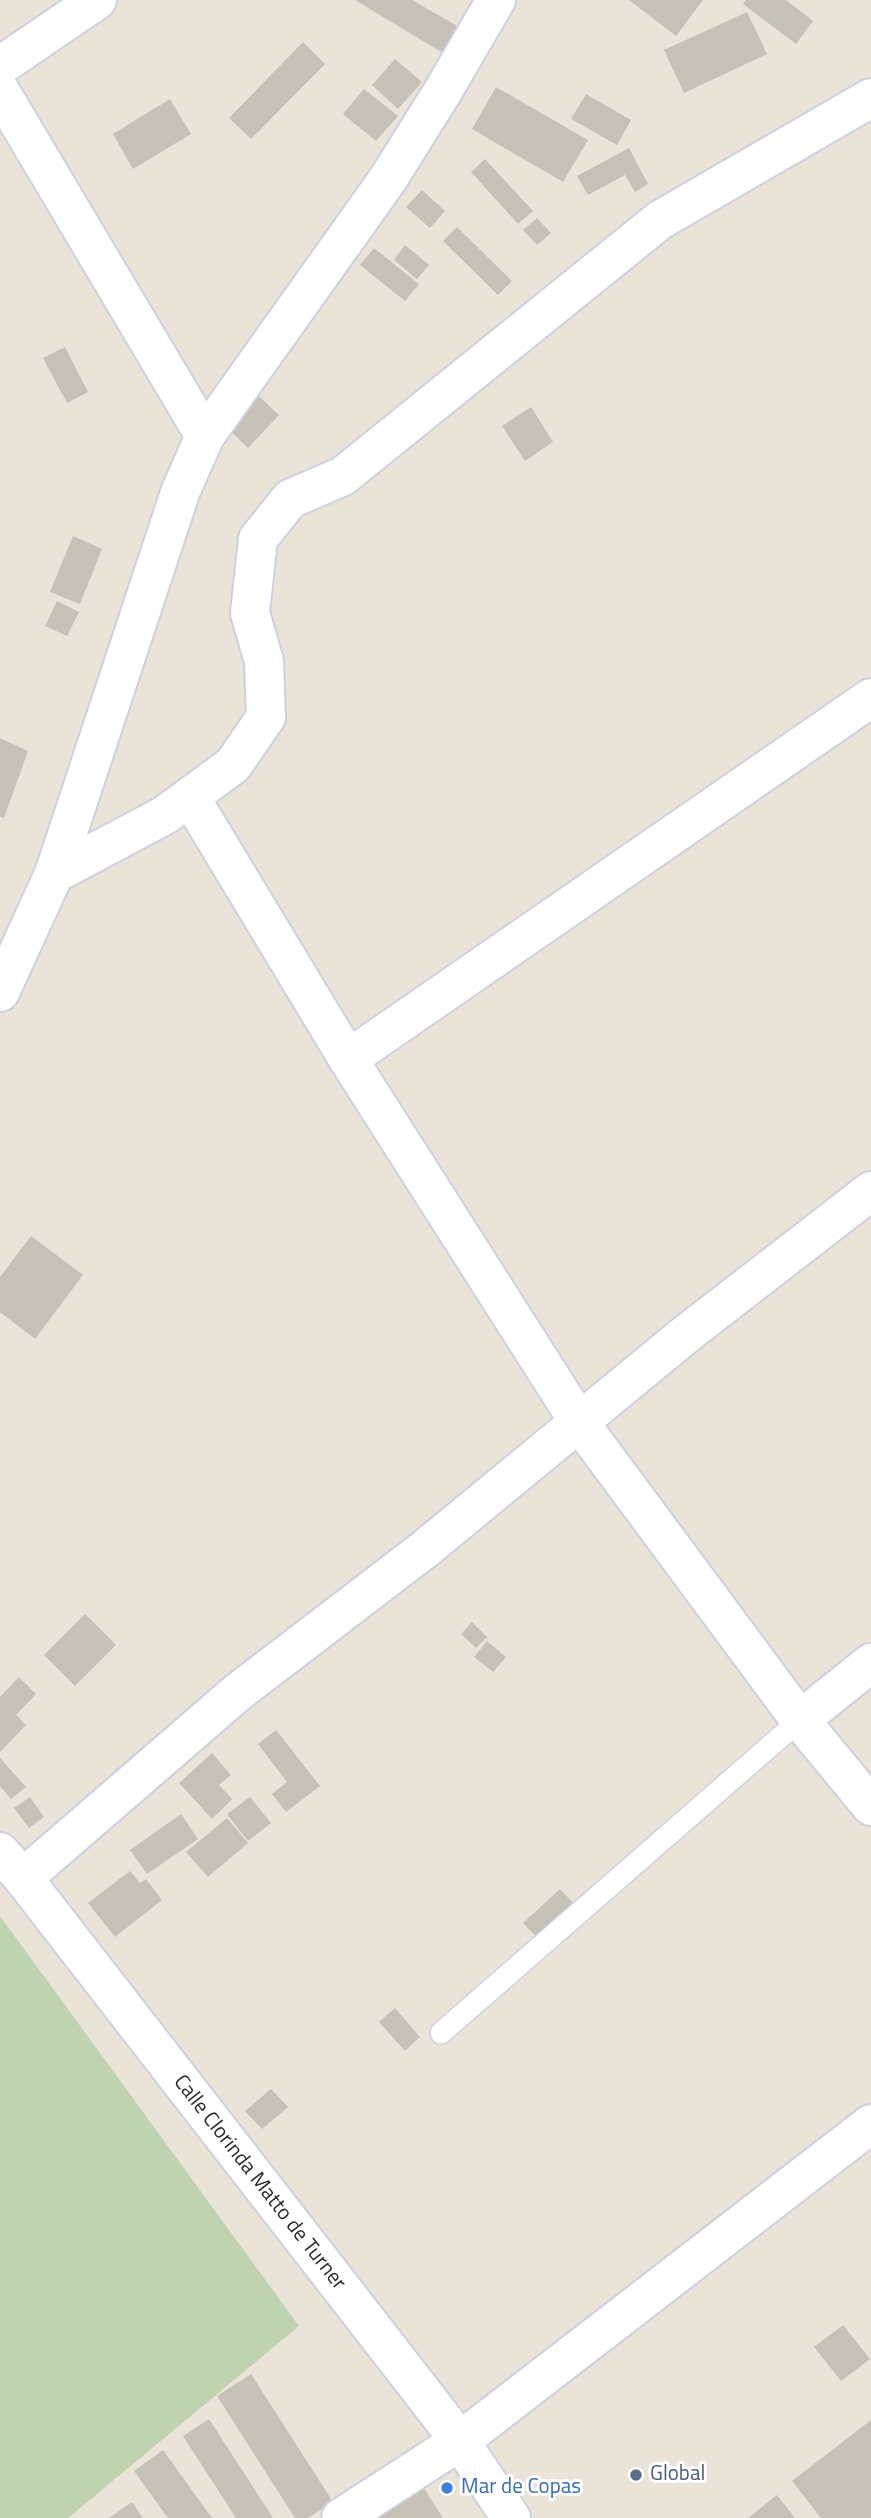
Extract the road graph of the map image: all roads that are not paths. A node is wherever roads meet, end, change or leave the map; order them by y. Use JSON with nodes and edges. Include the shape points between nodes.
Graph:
{"nodes":[{"id":1,"x":97,"y":0,"type":"edge"},
{"id":2,"x":496,"y":0,"type":"edge"},
{"id":3,"x":0,"y":66,"type":"edge"},
{"id":4,"x":0,"y":91,"type":"edge"},
{"id":5,"x":871,"y":98,"type":"edge"},
{"id":6,"x":205,"y":436,"type":"junction"},
{"id":7,"x":871,"y":698,"type":"edge"},
{"id":8,"x":190,"y":797,"type":"junction"},
{"id":9,"x":54,"y":874,"type":"junction"},
{"id":10,"x":2,"y":985,"type":"edge"},
{"id":11,"x":348,"y":1059,"type":"junction"},
{"id":12,"x":871,"y":1191,"type":"edge"},
{"id":13,"x":579,"y":1422,"type":"junction"},
{"id":14,"x":871,"y":1663,"type":"edge"},
{"id":15,"x":800,"y":1720,"type":"junction"},
{"id":16,"x":871,"y":1806,"type":"edge"},
{"id":17,"x":11,"y":1865,"type":"edge"},
{"id":18,"x":440,"y":2033,"type":"dead end"},
{"id":19,"x":871,"y":2124,"type":"edge"},
{"id":20,"x":460,"y":2441,"type":"junction"},
{"id":21,"x":341,"y":2518,"type":"edge"},
{"id":22,"x":511,"y":2518,"type":"edge"}],
"edges":[{"from":1,"to":3,"type":"street"},
{"from":2,"to":6,"type":"street","via":[[388,179]]},
{"from":4,"to":6,"type":"street"},
{"from":5,"to":8,"type":"street","via":[[660,220],[343,476],[290,499],[258,539],[250,614],[264,661],[266,718],[233,765]]},
{"from":6,"to":9,"type":"street","via":[[181,490]]},
{"from":7,"to":11,"type":"street"},
{"from":8,"to":9,"type":"street"},
{"from":8,"to":11,"type":"street"},
{"from":9,"to":10,"type":"street"},
{"from":11,"to":13,"type":"street"},
{"from":12,"to":13,"type":"street"},
{"from":13,"to":15,"type":"street"},
{"from":13,"to":17,"type":"street","via":[[425,1549]]},
{"from":14,"to":15,"type":"street"},
{"from":15,"to":16,"type":"street"},
{"from":15,"to":18,"type":"lane"},
{"from":17,"to":20,"type":"street","name":"Calle Clorinda Matto de Turner"},
{"from":19,"to":20,"type":"street"},
{"from":20,"to":21,"type":"street"},
{"from":20,"to":22,"type":"street","name":"Calle Clorinda Matto de Turner"}]}
